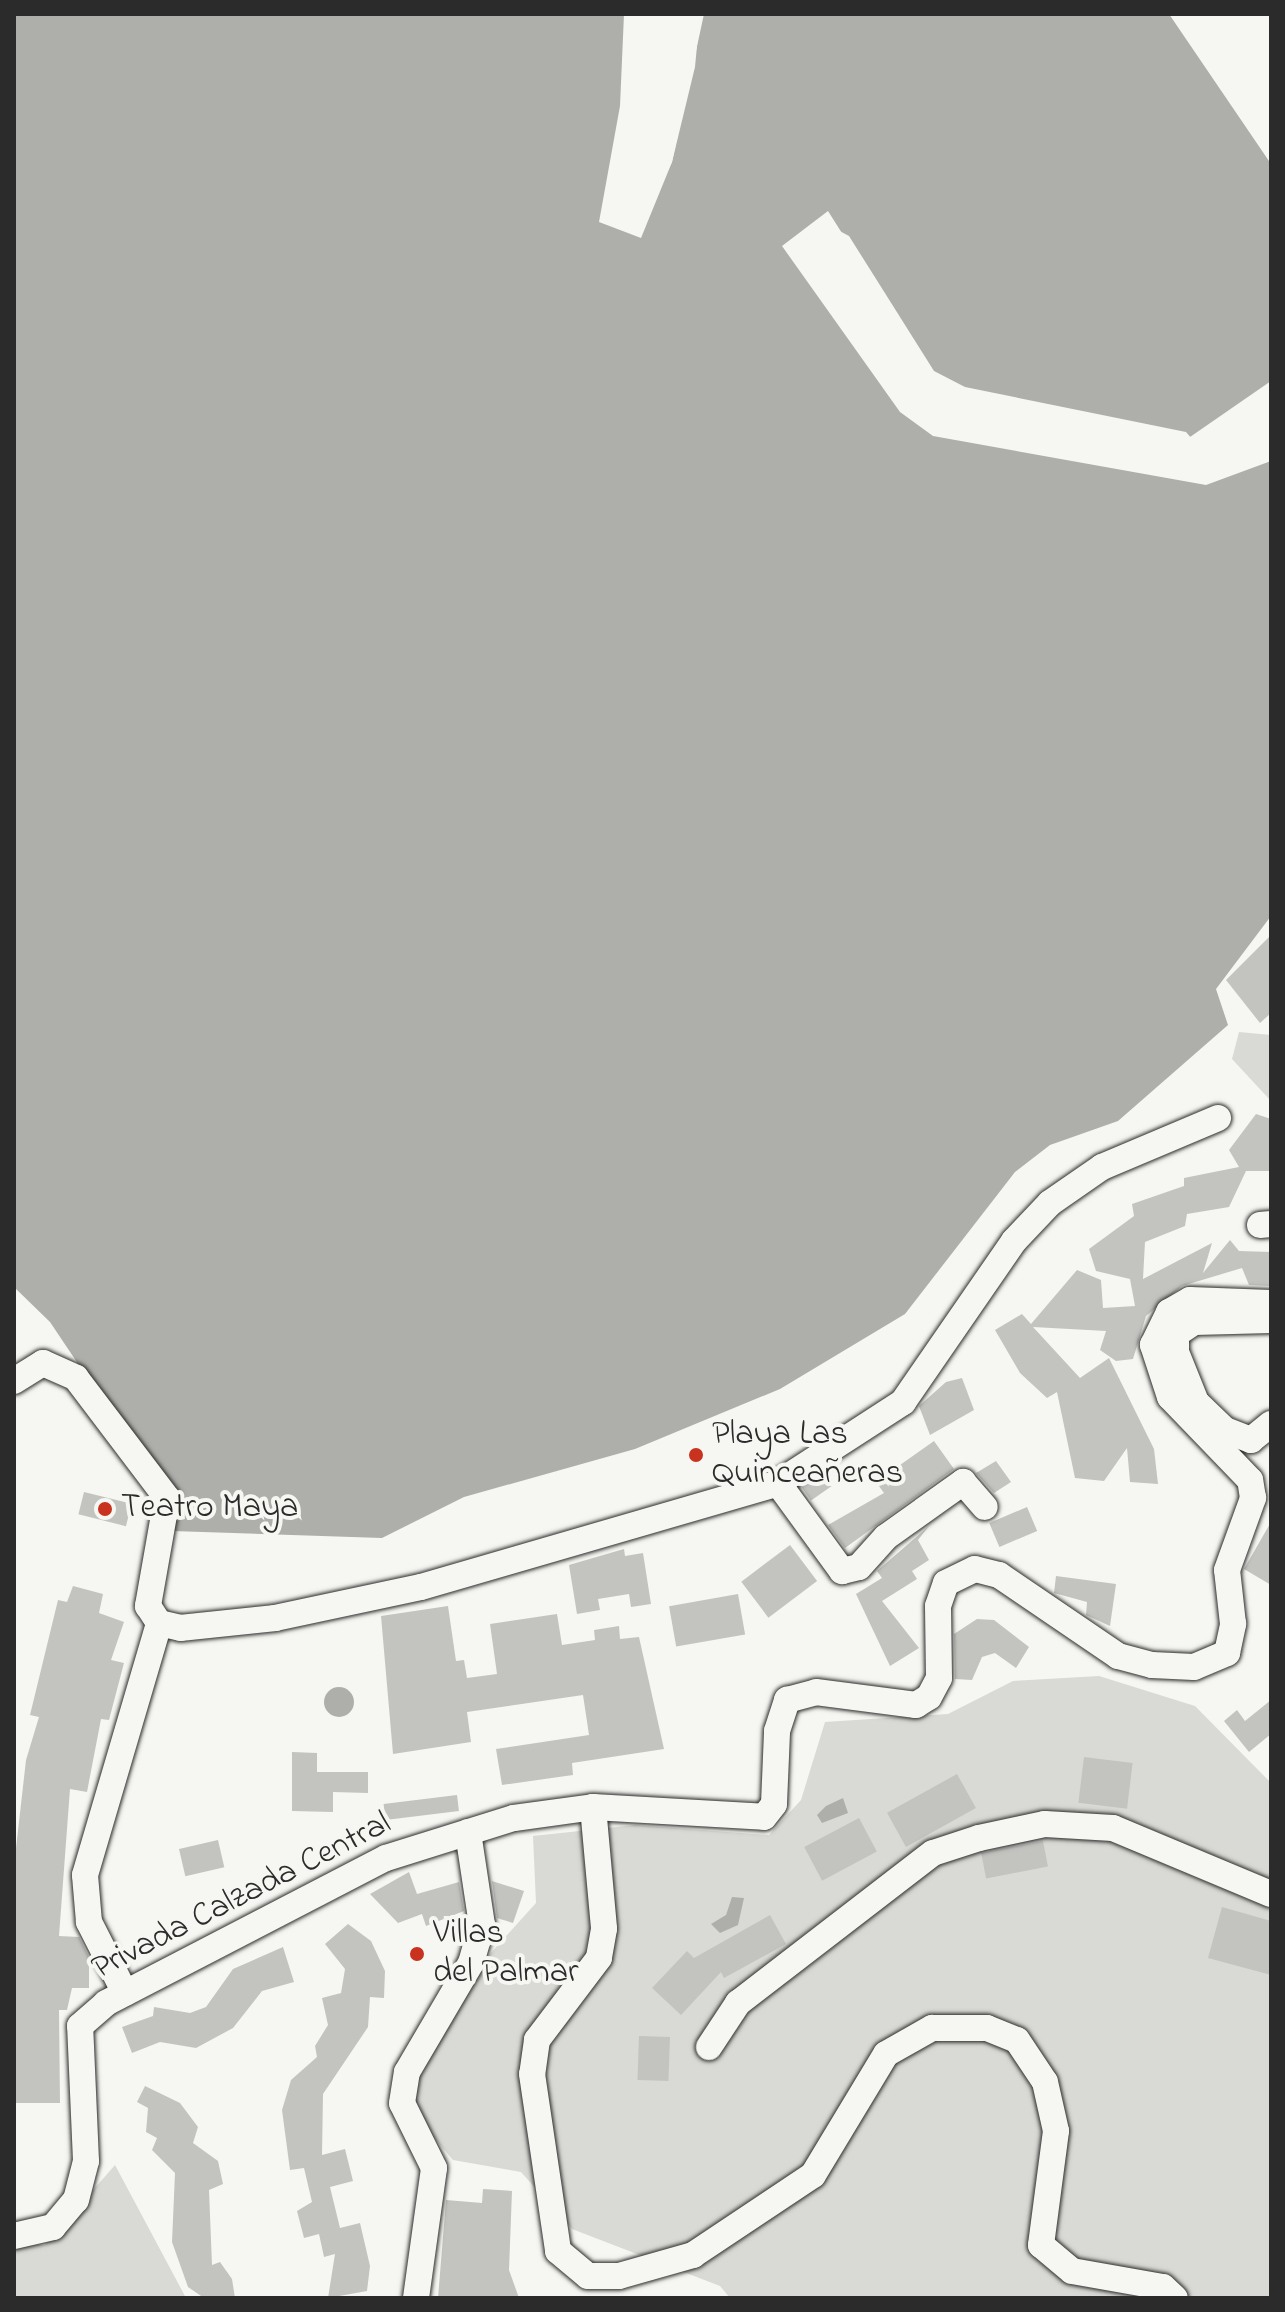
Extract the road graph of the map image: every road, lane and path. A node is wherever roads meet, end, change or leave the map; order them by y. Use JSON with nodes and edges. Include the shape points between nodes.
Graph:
{"nodes":[{"id":1,"x":1218,"y":1118,"type":"dead end"},
{"id":2,"x":1271,"y":1303,"type":"edge"},
{"id":3,"x":1271,"y":1320,"type":"edge"},
{"id":4,"x":14,"y":1381,"type":"edge"},
{"id":5,"x":1271,"y":1424,"type":"edge"},
{"id":6,"x":778,"y":1483,"type":"junction"},
{"id":7,"x":985,"y":1507,"type":"dead end"},
{"id":8,"x":159,"y":1623,"type":"junction"},
{"id":9,"x":593,"y":1807,"type":"junction"},
{"id":10,"x":468,"y":1832,"type":"junction"},
{"id":11,"x":1271,"y":1894,"type":"edge"},
{"id":12,"x":125,"y":1993,"type":"junction"},
{"id":13,"x":709,"y":2047,"type":"dead end"},
{"id":14,"x":14,"y":2236,"type":"edge"},
{"id":15,"x":416,"y":2298,"type":"edge"},
{"id":16,"x":1175,"y":2298,"type":"edge"}],
"edges":[{"from":1,"to":6,"type":"street","via":[[1102,1167],[1050,1203],[1014,1241],[903,1402]]},
{"from":2,"to":9,"type":"street","name":"Privada Calzada Central","via":[[1190,1300],[1169,1312],[1153,1345],[1170,1397],[1250,1480],[1253,1498],[1227,1570],[1233,1624],[1227,1653],[1194,1667],[1118,1656],[999,1575],[975,1569],[946,1583],[938,1606],[939,1678],[929,1697],[916,1705],[816,1692],[787,1700],[777,1731],[774,1804],[764,1817]]},
{"from":3,"to":5,"type":"street","via":[[1216,1318],[1176,1334],[1196,1402],[1225,1430],[1251,1440]]},
{"from":4,"to":8,"type":"street","via":[[43,1363],[76,1378],[167,1498],[148,1606]]},
{"from":6,"to":7,"type":"street","via":[[842,1571],[859,1567],[886,1537],[963,1482]]},
{"from":6,"to":8,"type":"street","via":[[421,1587],[275,1618],[180,1628]]},
{"from":8,"to":12,"type":"street","via":[[85,1875],[89,1922]]},
{"from":9,"to":10,"type":"street","name":"Privada Calzada Central"},
{"from":9,"to":16,"type":"street","via":[[604,1929],[599,1958],[537,2040],[532,2074],[558,2251],[588,2276],[619,2276],[693,2255],[813,2175],[886,2054],[932,2028],[987,2028],[1017,2040],[1045,2082],[1056,2131],[1041,2245],[1072,2271],[1163,2287]]},
{"from":10,"to":12,"type":"street","name":"Privada Calzada Central","via":[[386,1858]]},
{"from":10,"to":15,"type":"street","via":[[482,1925],[471,1963],[407,2072],[402,2103],[434,2168]]},
{"from":11,"to":13,"type":"street","via":[[1113,1828],[1045,1824],[979,1838],[933,1853],[738,2003]]},
{"from":12,"to":14,"type":"street","name":"Privada Calzada Central","via":[[80,2026],[86,2161],[76,2200],[53,2227]]}]}
